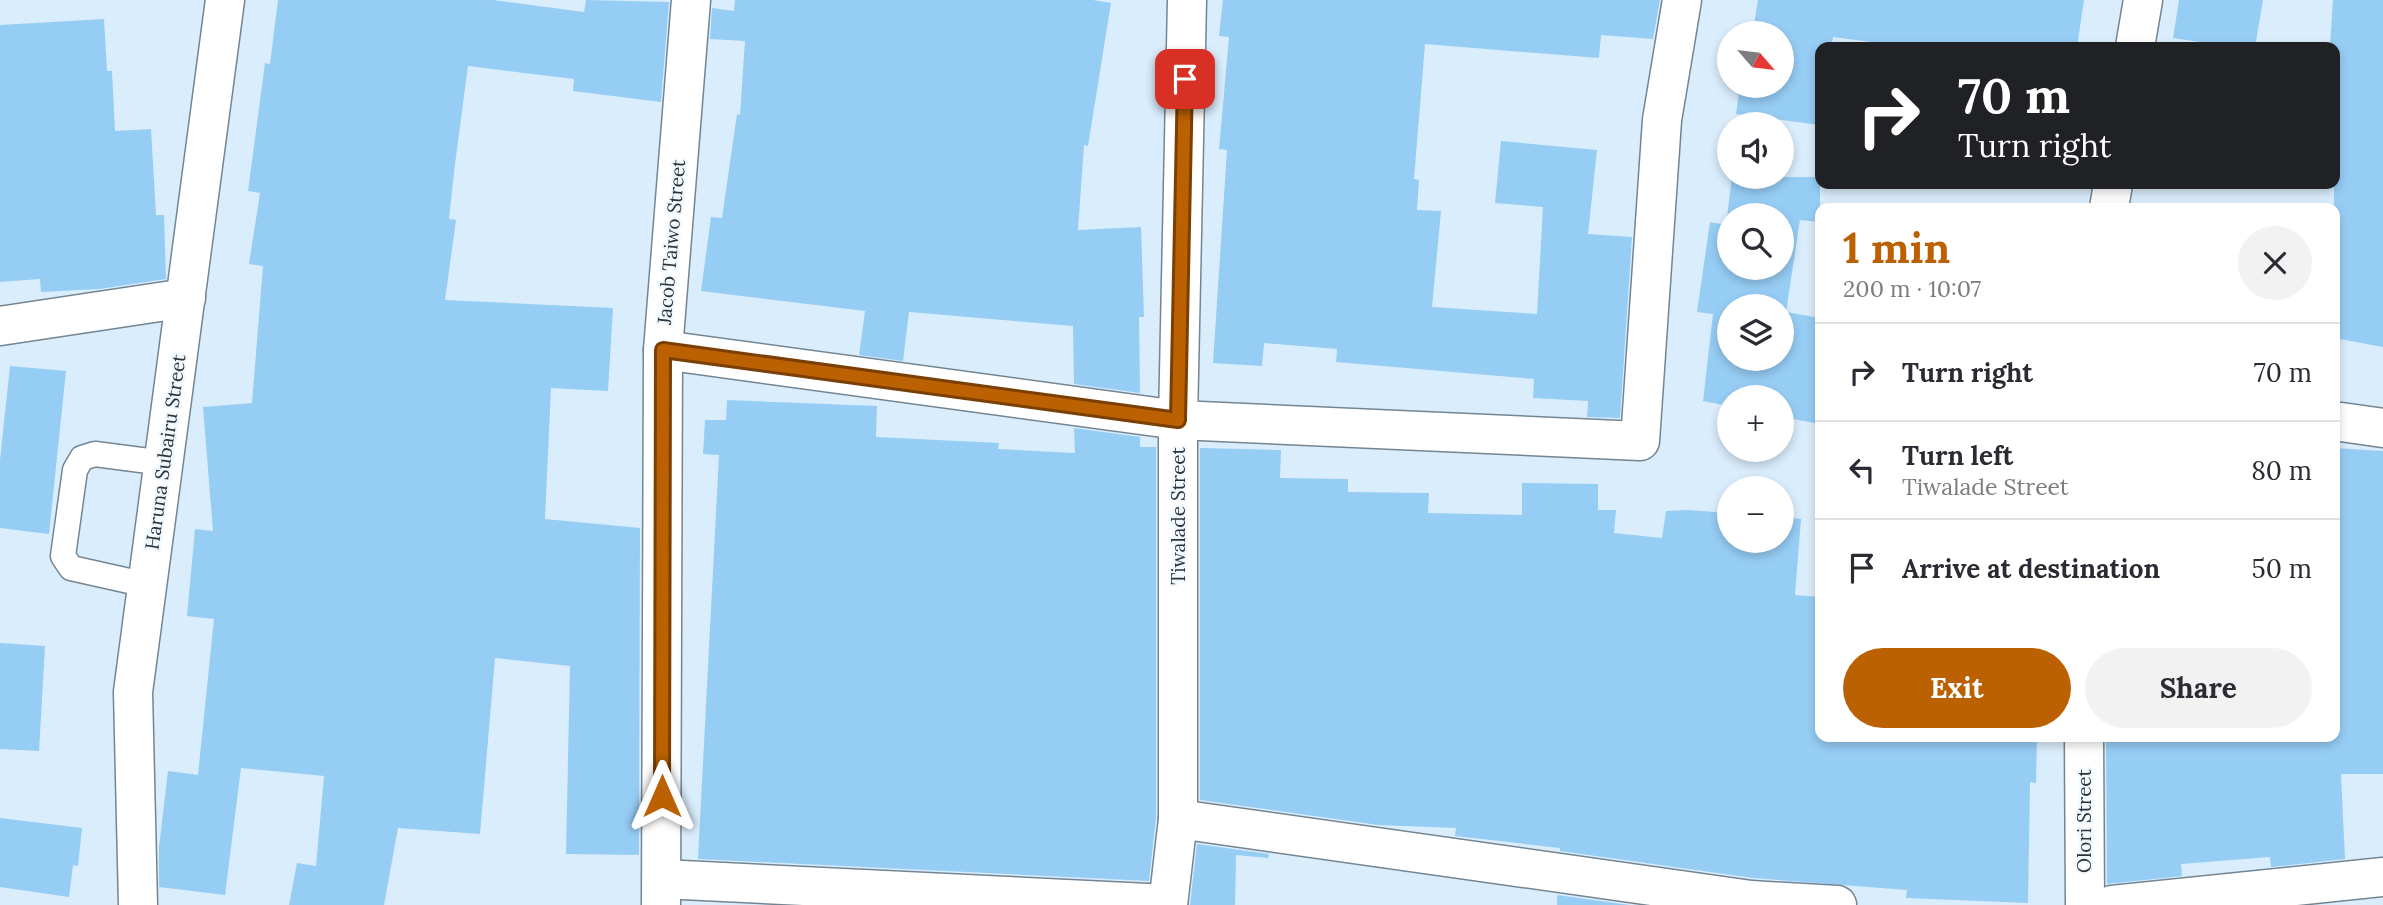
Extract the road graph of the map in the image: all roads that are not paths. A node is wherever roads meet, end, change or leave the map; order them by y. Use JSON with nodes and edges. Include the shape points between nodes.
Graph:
{"nodes":[{"id":1,"x":225,"y":0,"type":"edge"},
{"id":2,"x":691,"y":0,"type":"edge"},
{"id":3,"x":1186,"y":0,"type":"edge"},
{"id":4,"x":1682,"y":0,"type":"edge"},
{"id":5,"x":2143,"y":0,"type":"edge"},
{"id":6,"x":2136,"y":42,"type":"edge"},
{"id":7,"x":186,"y":298,"type":"junction"},
{"id":8,"x":0,"y":326,"type":"edge"},
{"id":9,"x":663,"y":350,"type":"junction"},
{"id":10,"x":1178,"y":420,"type":"junction"},
{"id":11,"x":2340,"y":422,"type":"edge"},
{"id":12,"x":2383,"y":428,"type":"edge"},
{"id":13,"x":164,"y":463,"type":"junction"},
{"id":14,"x":147,"y":585,"type":"junction"},
{"id":15,"x":2084,"y":742,"type":"edge"},
{"id":16,"x":1178,"y":818,"type":"junction"},
{"id":17,"x":2383,"y":877,"type":"edge"},
{"id":18,"x":662,"y":892,"type":"edge"},
{"id":19,"x":1168,"y":904,"type":"edge"},
{"id":20,"x":138,"y":905,"type":"edge"},
{"id":21,"x":1837,"y":905,"type":"edge"},
{"id":22,"x":2085,"y":905,"type":"edge"},
{"id":23,"x":2112,"y":905,"type":"edge"}],
"edges":[{"from":1,"to":7,"type":"street","name":"Haruna Subairu Street"},
{"from":2,"to":9,"type":"street","name":"Jacob Taiwo Street"},
{"from":3,"to":10,"type":"street","name":"Tiwalade Street"},
{"from":4,"to":10,"type":"street","via":[[1662,120],[1640,441]]},
{"from":5,"to":6,"type":"street"},
{"from":7,"to":8,"type":"street"},
{"from":7,"to":13,"type":"street","name":"Haruna Subairu Street"},
{"from":9,"to":10,"type":"street"},
{"from":9,"to":18,"type":"street","name":"Jacob Taiwo Street"},
{"from":10,"to":16,"type":"street","name":"Tiwalade Street"},
{"from":11,"to":12,"type":"street"},
{"from":13,"to":14,"type":"street","name":"Haruna Subairu Street"},
{"from":13,"to":14,"type":"lane","via":[[95,454],[82,458],[75,470],[63,556],[71,568]]},
{"from":14,"to":20,"type":"street","name":"Haruna Subairu Street","via":[[133,692]]},
{"from":15,"to":22,"type":"street","name":"Olori Street"},
{"from":16,"to":19,"type":"street","name":"Tiwalade Street"},
{"from":16,"to":21,"type":"street","via":[[1751,900]]},
{"from":17,"to":23,"type":"street"},
{"from":18,"to":19,"type":"street"}]}
